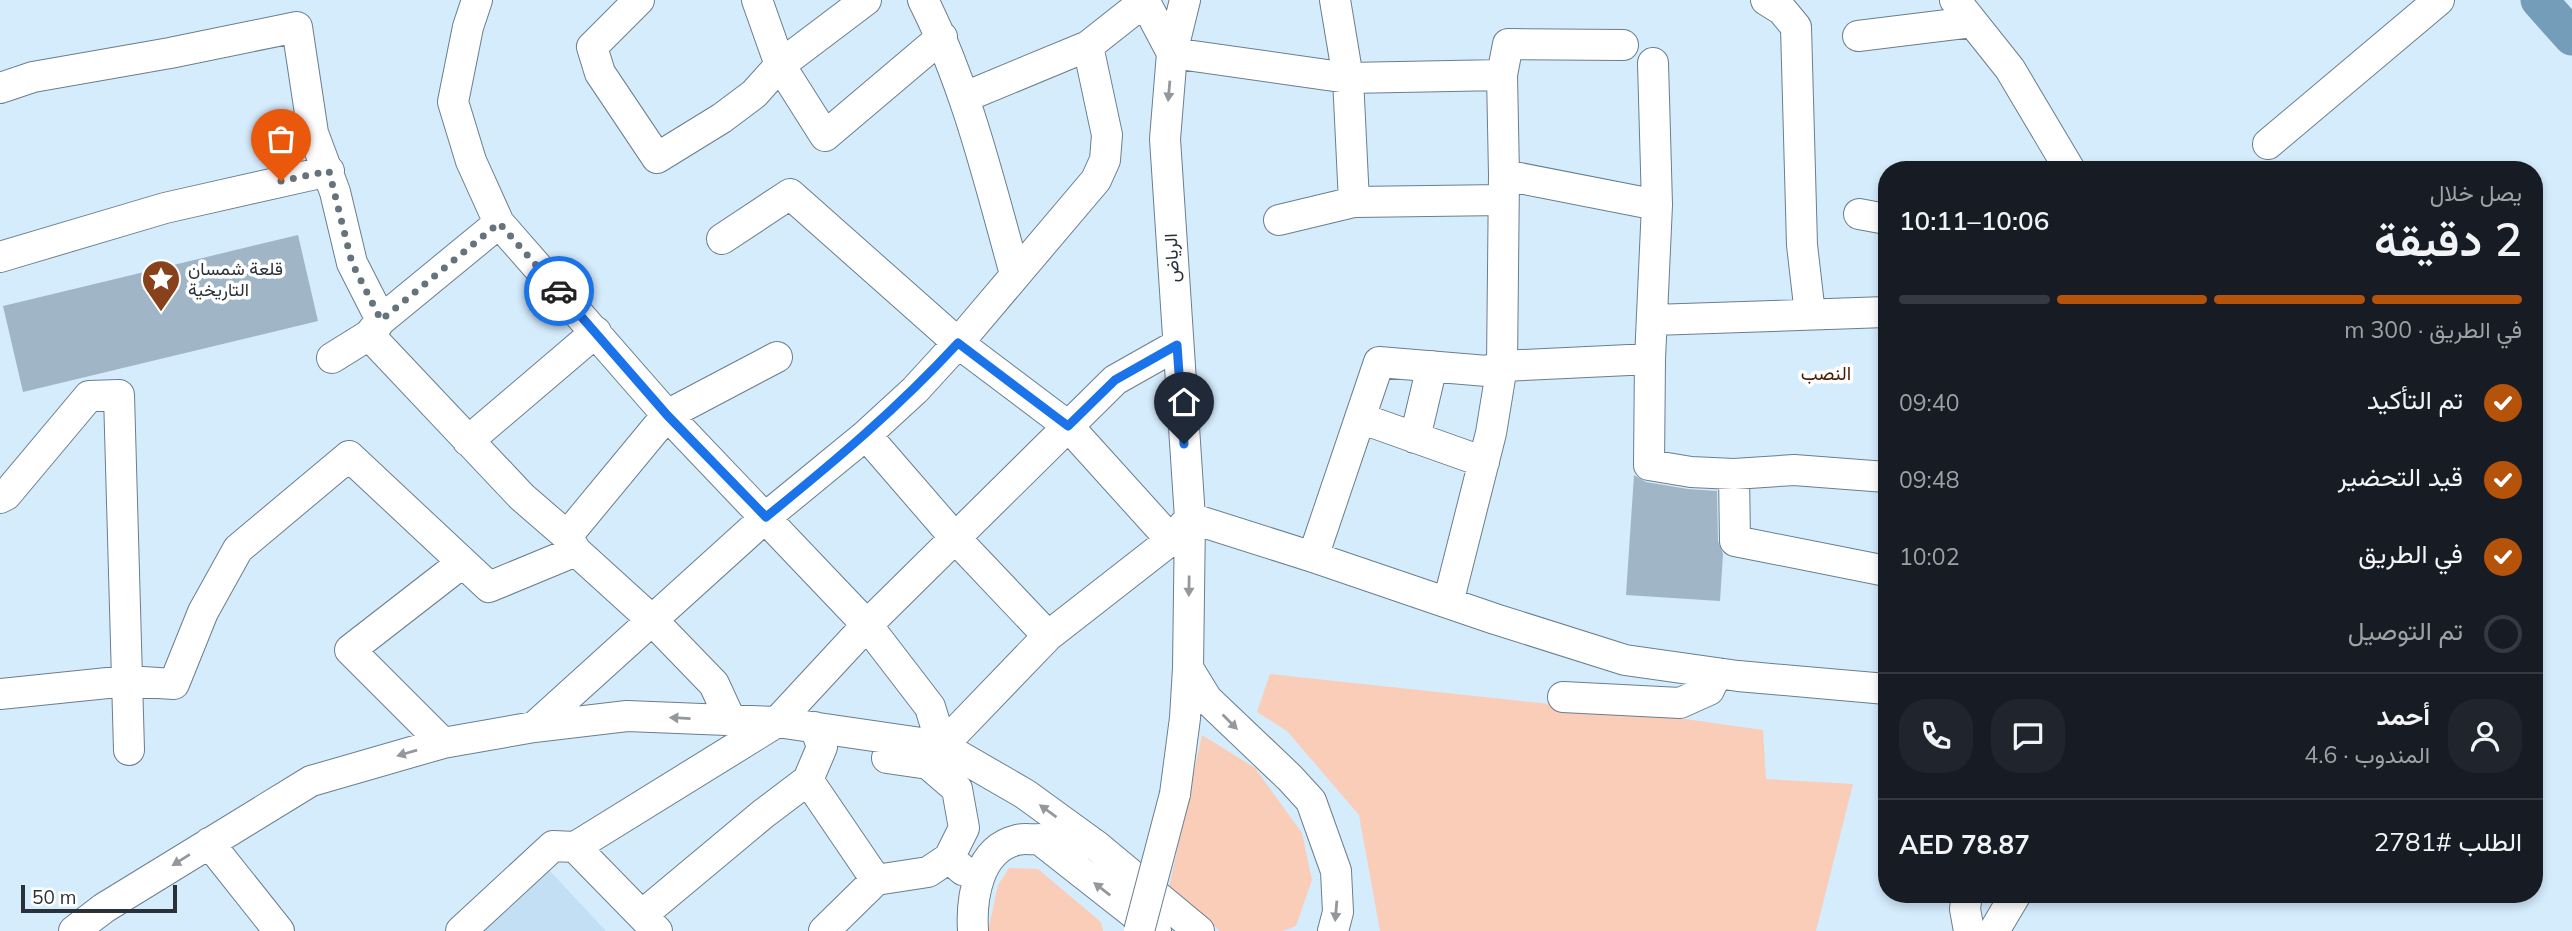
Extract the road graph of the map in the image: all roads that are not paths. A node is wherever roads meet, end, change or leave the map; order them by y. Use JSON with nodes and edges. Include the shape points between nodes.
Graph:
{"nodes":[{"id":1,"x":477,"y":0,"type":"edge"},
{"id":2,"x":639,"y":0,"type":"edge"},
{"id":3,"x":757,"y":0,"type":"edge"},
{"id":4,"x":866,"y":0,"type":"edge"},
{"id":5,"x":923,"y":0,"type":"edge"},
{"id":6,"x":1145,"y":0,"type":"edge"},
{"id":7,"x":1185,"y":0,"type":"edge"},
{"id":8,"x":1335,"y":0,"type":"edge"},
{"id":9,"x":1766,"y":0,"type":"edge"},
{"id":10,"x":2439,"y":0,"type":"edge"},
{"id":11,"x":1964,"y":11,"type":"edge"},
{"id":12,"x":1858,"y":36,"type":"dead end"},
{"id":13,"x":942,"y":37,"type":"junction"},
{"id":14,"x":1623,"y":45,"type":"dead end"},
{"id":15,"x":1088,"y":46,"type":"junction"},
{"id":16,"x":1172,"y":53,"type":"junction"},
{"id":17,"x":1653,"y":63,"type":"dead end"},
{"id":18,"x":780,"y":65,"type":"junction"},
{"id":19,"x":1502,"y":75,"type":"junction"},
{"id":20,"x":1348,"y":78,"type":"junction"},
{"id":21,"x":0,"y":88,"type":"edge"},
{"id":22,"x":965,"y":97,"type":"junction"},
{"id":23,"x":2269,"y":144,"type":"dead end"},
{"id":24,"x":2065,"y":161,"type":"edge"},
{"id":25,"x":329,"y":171,"type":"junction"},
{"id":26,"x":1504,"y":187,"type":"junction"},
{"id":27,"x":1354,"y":202,"type":"junction"},
{"id":28,"x":1657,"y":205,"type":"junction"},
{"id":29,"x":1279,"y":220,"type":"dead end"},
{"id":30,"x":499,"y":223,"type":"junction"},
{"id":31,"x":722,"y":239,"type":"dead end"},
{"id":32,"x":0,"y":257,"type":"edge"},
{"id":33,"x":1015,"y":274,"type":"junction"},
{"id":34,"x":1878,"y":312,"type":"edge"},
{"id":35,"x":1810,"y":314,"type":"junction"},
{"id":36,"x":1653,"y":320,"type":"junction"},
{"id":37,"x":375,"y":328,"type":"junction"},
{"id":38,"x":596,"y":332,"type":"junction"},
{"id":39,"x":958,"y":343,"type":"junction"},
{"id":40,"x":1177,"y":345,"type":"junction"},
{"id":41,"x":777,"y":357,"type":"dead end"},
{"id":42,"x":332,"y":358,"type":"dead end"},
{"id":43,"x":1650,"y":359,"type":"junction"},
{"id":44,"x":1432,"y":366,"type":"junction"},
{"id":45,"x":1502,"y":366,"type":"junction"},
{"id":46,"x":667,"y":415,"type":"junction"},
{"id":47,"x":1360,"y":418,"type":"junction"},
{"id":48,"x":1068,"y":426,"type":"junction"},
{"id":49,"x":866,"y":435,"type":"junction"},
{"id":50,"x":1415,"y":438,"type":"junction"},
{"id":51,"x":468,"y":441,"type":"junction"},
{"id":52,"x":1484,"y":462,"type":"junction"},
{"id":53,"x":1734,"y":474,"type":"junction"},
{"id":54,"x":1878,"y":476,"type":"edge"},
{"id":55,"x":0,"y":498,"type":"edge"},
{"id":56,"x":766,"y":517,"type":"junction"},
{"id":57,"x":1190,"y":517,"type":"junction"},
{"id":58,"x":956,"y":539,"type":"junction"},
{"id":59,"x":1171,"y":540,"type":"junction"},
{"id":60,"x":572,"y":544,"type":"junction"},
{"id":61,"x":1314,"y":557,"type":"junction"},
{"id":62,"x":462,"y":563,"type":"junction"},
{"id":63,"x":1878,"y":569,"type":"edge"},
{"id":64,"x":1448,"y":603,"type":"junction"},
{"id":65,"x":653,"y":621,"type":"junction"},
{"id":66,"x":867,"y":625,"type":"junction"},
{"id":67,"x":1048,"y":636,"type":"junction"},
{"id":68,"x":1188,"y":668,"type":"junction"},
{"id":69,"x":1717,"y":673,"type":"junction"},
{"id":70,"x":127,"y":681,"type":"junction"},
{"id":71,"x":1878,"y":688,"type":"edge"},
{"id":72,"x":0,"y":694,"type":"edge"},
{"id":73,"x":1563,"y":697,"type":"dead end"},
{"id":74,"x":731,"y":721,"type":"junction"},
{"id":75,"x":776,"y":722,"type":"junction"},
{"id":76,"x":534,"y":727,"type":"junction"},
{"id":77,"x":818,"y":737,"type":"junction"},
{"id":78,"x":443,"y":743,"type":"junction"},
{"id":79,"x":942,"y":746,"type":"junction"},
{"id":80,"x":129,"y":750,"type":"dead end"},
{"id":81,"x":808,"y":780,"type":"junction"},
{"id":82,"x":209,"y":843,"type":"junction"},
{"id":83,"x":575,"y":847,"type":"junction"},
{"id":84,"x":949,"y":858,"type":"junction"},
{"id":85,"x":876,"y":880,"type":"junction"},
{"id":86,"x":977,"y":882,"type":"junction"},
{"id":87,"x":1966,"y":903,"type":"edge"},
{"id":88,"x":2011,"y":903,"type":"edge"},
{"id":89,"x":101,"y":920,"type":"edge"},
{"id":90,"x":649,"y":923,"type":"edge"},
{"id":91,"x":74,"y":931,"type":"edge"},
{"id":92,"x":279,"y":931,"type":"edge"},
{"id":93,"x":461,"y":931,"type":"edge"},
{"id":94,"x":824,"y":931,"type":"edge"},
{"id":95,"x":973,"y":931,"type":"edge"},
{"id":96,"x":1139,"y":931,"type":"edge"},
{"id":97,"x":1156,"y":931,"type":"edge"},
{"id":98,"x":1199,"y":931,"type":"edge"},
{"id":99,"x":1333,"y":931,"type":"edge"},
{"id":100,"x":1969,"y":931,"type":"edge"},
{"id":101,"x":1994,"y":931,"type":"edge"}],
"edges":[{"from":1,"to":30,"type":"street","via":[[453,102],[471,162]]},
{"from":2,"to":18,"type":"street","via":[[592,47],[600,73],[657,158],[723,118],[754,94]]},
{"from":3,"to":18,"type":"street"},
{"from":4,"to":18,"type":"street"},
{"from":5,"to":13,"type":"street"},
{"from":6,"to":15,"type":"street"},
{"from":6,"to":16,"type":"street"},
{"from":7,"to":16,"type":"street","name":"الرياض"},
{"from":8,"to":20,"type":"street"},
{"from":9,"to":35,"type":"street","via":[[1796,27],[1802,245]]},
{"from":10,"to":23,"type":"street"},
{"from":11,"to":12,"type":"street"},
{"from":11,"to":24,"type":"street","via":[[2010,69]]},
{"from":13,"to":18,"type":"street","via":[[825,136]]},
{"from":13,"to":22,"type":"street"},
{"from":14,"to":19,"type":"street","via":[[1508,44]]},
{"from":15,"to":22,"type":"street"},
{"from":15,"to":33,"type":"street","via":[[1107,135],[1105,160],[1096,180]]},
{"from":16,"to":20,"type":"street"},
{"from":16,"to":40,"type":"street","name":"الرياض","one_way":true,"via":[[1165,139]]},
{"from":17,"to":28,"type":"street"},
{"from":19,"to":20,"type":"street"},
{"from":19,"to":26,"type":"street"},
{"from":20,"to":27,"type":"street"},
{"from":21,"to":25,"type":"street","via":[[33,77],[297,27],[313,133]]},
{"from":22,"to":33,"type":"street"},
{"from":25,"to":32,"type":"street","via":[[165,208]]},
{"from":25,"to":37,"type":"street","via":[[352,263]]},
{"from":26,"to":27,"type":"street"},
{"from":26,"to":28,"type":"street"},
{"from":26,"to":45,"type":"street"},
{"from":27,"to":29,"type":"street"},
{"from":28,"to":36,"type":"street"},
{"from":30,"to":37,"type":"street"},
{"from":30,"to":38,"type":"street"},
{"from":31,"to":39,"type":"street","via":[[790,194]]},
{"from":33,"to":39,"type":"street"},
{"from":34,"to":35,"type":"street"},
{"from":35,"to":36,"type":"street"},
{"from":36,"to":43,"type":"street"},
{"from":37,"to":42,"type":"street"},
{"from":37,"to":51,"type":"street"},
{"from":38,"to":46,"type":"street"},
{"from":38,"to":51,"type":"street"},
{"from":39,"to":48,"type":"street"},
{"from":39,"to":49,"type":"street"},
{"from":40,"to":48,"type":"street","via":[[1115,380]]},
{"from":40,"to":57,"type":"street","name":"الرياض"},
{"from":41,"to":46,"type":"street"},
{"from":43,"to":45,"type":"street"},
{"from":43,"to":53,"type":"street","via":[[1649,465]]},
{"from":44,"to":45,"type":"street","via":[[1487,371]]},
{"from":44,"to":47,"type":"street","via":[[1379,362]]},
{"from":44,"to":50,"type":"street"},
{"from":45,"to":52,"type":"street"},
{"from":46,"to":56,"type":"street"},
{"from":46,"to":60,"type":"street"},
{"from":47,"to":50,"type":"street"},
{"from":47,"to":61,"type":"street"},
{"from":48,"to":58,"type":"street"},
{"from":48,"to":59,"type":"street"},
{"from":49,"to":56,"type":"street"},
{"from":49,"to":58,"type":"street"},
{"from":50,"to":52,"type":"street"},
{"from":51,"to":60,"type":"street"},
{"from":52,"to":64,"type":"street"},
{"from":53,"to":54,"type":"street","via":[[1794,470]]},
{"from":53,"to":63,"type":"street","via":[[1735,541]]},
{"from":55,"to":70,"type":"street","via":[[89,396],[119,395]]},
{"from":56,"to":65,"type":"street"},
{"from":56,"to":66,"type":"street"},
{"from":57,"to":59,"type":"street"},
{"from":57,"to":61,"type":"street"},
{"from":57,"to":68,"type":"street","name":"الرياض","one_way":true},
{"from":58,"to":66,"type":"street"},
{"from":58,"to":67,"type":"street"},
{"from":59,"to":67,"type":"street"},
{"from":60,"to":62,"type":"street","via":[[489,587]]},
{"from":60,"to":65,"type":"street"},
{"from":61,"to":64,"type":"street"},
{"from":62,"to":70,"type":"street","via":[[349,456],[238,549],[203,612],[174,684]]},
{"from":62,"to":78,"type":"street","via":[[350,650]]},
{"from":64,"to":69,"type":"street","via":[[1625,660]]},
{"from":65,"to":74,"type":"street","via":[[714,684]]},
{"from":65,"to":76,"type":"street"},
{"from":66,"to":75,"type":"street"},
{"from":66,"to":79,"type":"street","via":[[930,706]]},
{"from":67,"to":79,"type":"street"},
{"from":68,"to":96,"type":"street","name":"الرياض","bridge":true,"via":[[1175,793]]},
{"from":68,"to":99,"type":"street","one_way":true,"via":[[1207,699],[1311,801],[1336,871],[1338,912]]},
{"from":69,"to":71,"type":"street"},
{"from":69,"to":73,"type":"street","via":[[1709,690],[1681,703]]},
{"from":70,"to":72,"type":"street"},
{"from":70,"to":80,"type":"street"},
{"from":74,"to":75,"type":"street"},
{"from":74,"to":76,"type":"street","one_way":true,"via":[[627,716]]},
{"from":75,"to":77,"type":"street"},
{"from":75,"to":83,"type":"street"},
{"from":76,"to":78,"type":"street"},
{"from":77,"to":79,"type":"street"},
{"from":77,"to":81,"type":"street"},
{"from":77,"to":84,"type":"street","via":[[928,764],[957,789],[964,828]]},
{"from":78,"to":82,"type":"street","one_way":true,"via":[[311,781]]},
{"from":98,"to":79,"type":"street","one_way":true,"via":[[1098,847],[1025,794]]},
{"from":81,"to":85,"type":"street"},
{"from":81,"to":90,"type":"street","via":[[763,814]]},
{"from":82,"to":89,"type":"street","one_way":true},
{"from":82,"to":92,"type":"street"},
{"from":83,"to":90,"type":"street"},
{"from":83,"to":93,"type":"street","via":[[553,846]]},
{"from":84,"to":85,"type":"street","via":[[928,872]]},
{"from":84,"to":86,"type":"street"},
{"from":85,"to":94,"type":"street"},
{"from":86,"to":95,"type":"street"},
{"from":97,"to":86,"type":"street","one_way":true,"via":[[1039,839],[1016,840],[993,853]]},
{"from":87,"to":100,"type":"street"},
{"from":88,"to":101,"type":"street"},
{"from":89,"to":91,"type":"street"}]}
